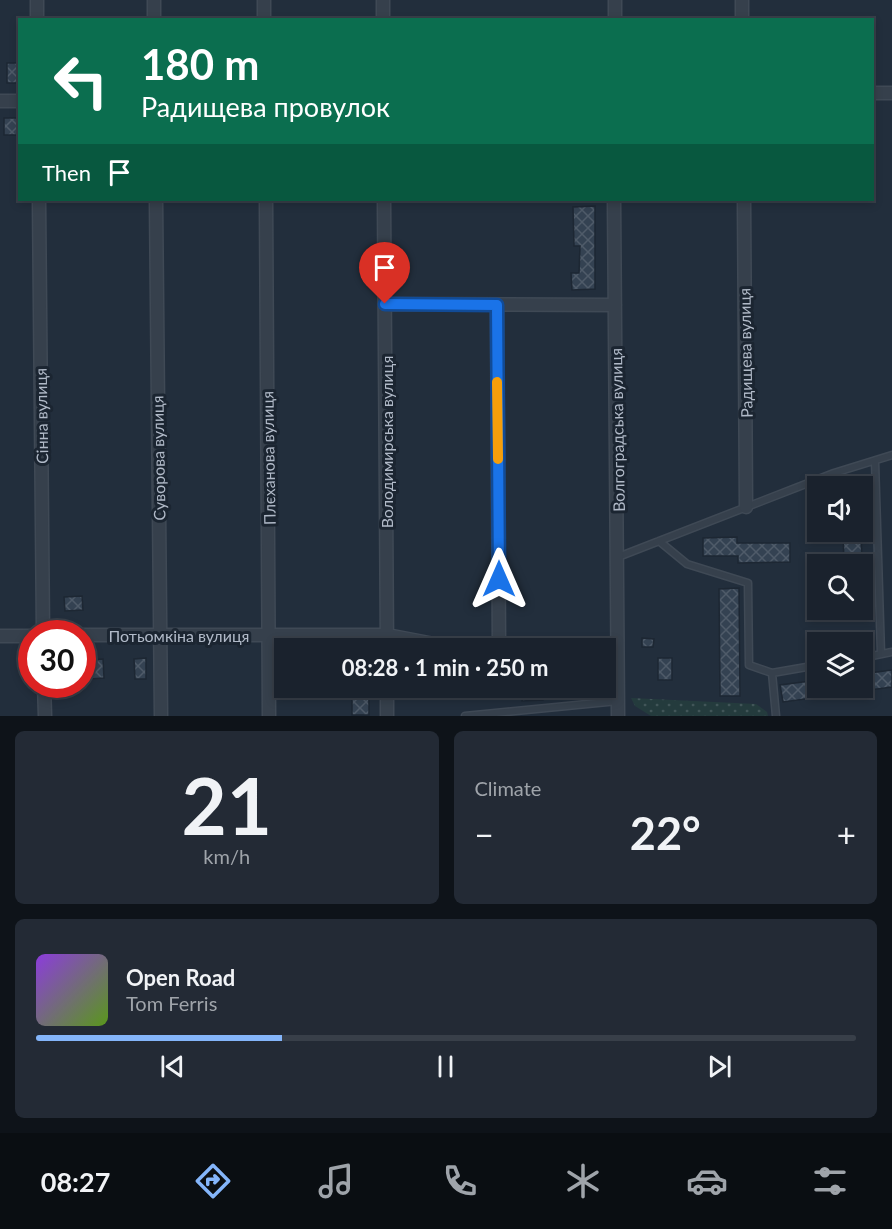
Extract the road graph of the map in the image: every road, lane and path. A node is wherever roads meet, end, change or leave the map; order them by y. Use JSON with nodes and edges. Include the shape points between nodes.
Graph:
{"nodes":[{"id":1,"x":37,"y":0,"type":"edge"},
{"id":2,"x":154,"y":0,"type":"edge"},
{"id":3,"x":264,"y":0,"type":"edge"},
{"id":4,"x":383,"y":0,"type":"edge"},
{"id":5,"x":615,"y":0,"type":"edge"},
{"id":6,"x":742,"y":0,"type":"edge"},
{"id":7,"x":37,"y":18,"type":"edge"},
{"id":8,"x":154,"y":18,"type":"edge"},
{"id":9,"x":264,"y":18,"type":"edge"},
{"id":10,"x":383,"y":18,"type":"edge"},
{"id":11,"x":615,"y":18,"type":"edge"},
{"id":12,"x":742,"y":18,"type":"edge"},
{"id":13,"x":874,"y":93,"type":"edge"},
{"id":14,"x":892,"y":93,"type":"edge"},
{"id":15,"x":0,"y":101,"type":"edge"},
{"id":16,"x":18,"y":101,"type":"edge"},
{"id":17,"x":39,"y":201,"type":"edge"},
{"id":18,"x":156,"y":201,"type":"edge"},
{"id":19,"x":266,"y":201,"type":"edge"},
{"id":20,"x":384,"y":201,"type":"edge"},
{"id":21,"x":614,"y":201,"type":"edge"},
{"id":22,"x":744,"y":201,"type":"edge"},
{"id":23,"x":385,"y":304,"type":"junction"},
{"id":24,"x":497,"y":305,"type":"junction"},
{"id":25,"x":615,"y":305,"type":"junction"},
{"id":26,"x":892,"y":455,"type":"edge"},
{"id":27,"x":875,"y":461,"type":"junction"},
{"id":28,"x":746,"y":507,"type":"junction"},
{"id":29,"x":659,"y":541,"type":"junction"},
{"id":30,"x":618,"y":557,"type":"junction"},
{"id":31,"x":43,"y":620,"type":"edge"},
{"id":32,"x":160,"y":634,"type":"junction"},
{"id":33,"x":96,"y":635,"type":"edge"},
{"id":34,"x":270,"y":635,"type":"junction"},
{"id":35,"x":0,"y":636,"type":"edge"},
{"id":36,"x":18,"y":636,"type":"edge"},
{"id":37,"x":320,"y":638,"type":"edge"},
{"id":38,"x":387,"y":638,"type":"edge"},
{"id":39,"x":499,"y":638,"type":"edge"},
{"id":40,"x":613,"y":638,"type":"edge"},
{"id":41,"x":892,"y":652,"type":"edge"},
{"id":42,"x":881,"y":654,"type":"junction"},
{"id":43,"x":873,"y":656,"type":"edge"},
{"id":44,"x":807,"y":667,"type":"edge"},
{"id":45,"x":772,"y":673,"type":"junction"},
{"id":46,"x":616,"y":687,"type":"edge"},
{"id":47,"x":44,"y":698,"type":"edge"},
{"id":48,"x":387,"y":698,"type":"edge"},
{"id":49,"x":618,"y":701,"type":"junction"},
{"id":50,"x":45,"y":716,"type":"edge"},
{"id":51,"x":161,"y":716,"type":"edge"},
{"id":52,"x":269,"y":716,"type":"edge"},
{"id":53,"x":387,"y":716,"type":"edge"},
{"id":54,"x":465,"y":716,"type":"edge"},
{"id":55,"x":618,"y":716,"type":"edge"},
{"id":56,"x":776,"y":716,"type":"edge"}],
"edges":[{"from":1,"to":7,"type":"street"},
{"from":2,"to":8,"type":"street"},
{"from":3,"to":9,"type":"street"},
{"from":4,"to":10,"type":"street"},
{"from":5,"to":11,"type":"street"},
{"from":6,"to":12,"type":"street"},
{"from":13,"to":14,"type":"street"},
{"from":15,"to":16,"type":"street"},
{"from":17,"to":31,"type":"street","name":"Сінна вулиця"},
{"from":18,"to":32,"type":"street","name":"Суворова вулиця"},
{"from":19,"to":34,"type":"street","name":"Плєханова вулиця"},
{"from":20,"to":23,"type":"street","name":"Володимирська вулиця"},
{"from":21,"to":25,"type":"street","name":"Волгоградська вулиця"},
{"from":22,"to":28,"type":"street","name":"Радищева вулиця"},
{"from":23,"to":24,"type":"street"},
{"from":23,"to":38,"type":"street","name":"Володимирська вулиця"},
{"from":24,"to":25,"type":"street"},
{"from":24,"to":39,"type":"street"},
{"from":25,"to":30,"type":"street","name":"Волгоградська вулиця"},
{"from":26,"to":27,"type":"lane"},
{"from":27,"to":28,"type":"lane"},
{"from":27,"to":42,"type":"lane"},
{"from":28,"to":29,"type":"lane"},
{"from":29,"to":30,"type":"lane"},
{"from":29,"to":45,"type":"lane","via":[[687,564],[748,583],[749,665]]},
{"from":30,"to":40,"type":"street","name":"Волгоградська вулиця"},
{"from":32,"to":33,"type":"street","name":"Потьомкіна вулиця"},
{"from":32,"to":34,"type":"street","name":"Потьомкіна вулиця"},
{"from":32,"to":51,"type":"street","name":"Суворова вулиця"},
{"from":34,"to":37,"type":"street","name":"Потьомкіна вулиця"},
{"from":34,"to":52,"type":"street","name":"Плєханова вулиця"},
{"from":35,"to":36,"type":"street"},
{"from":41,"to":42,"type":"lane"},
{"from":42,"to":43,"type":"lane"},
{"from":44,"to":45,"type":"lane"},
{"from":45,"to":56,"type":"lane"},
{"from":46,"to":49,"type":"street","name":"Волгоградська вулиця"},
{"from":47,"to":50,"type":"street"},
{"from":48,"to":53,"type":"street"},
{"from":49,"to":54,"type":"lane"},
{"from":49,"to":55,"type":"street","name":"Волгоградська вулиця"}]}
